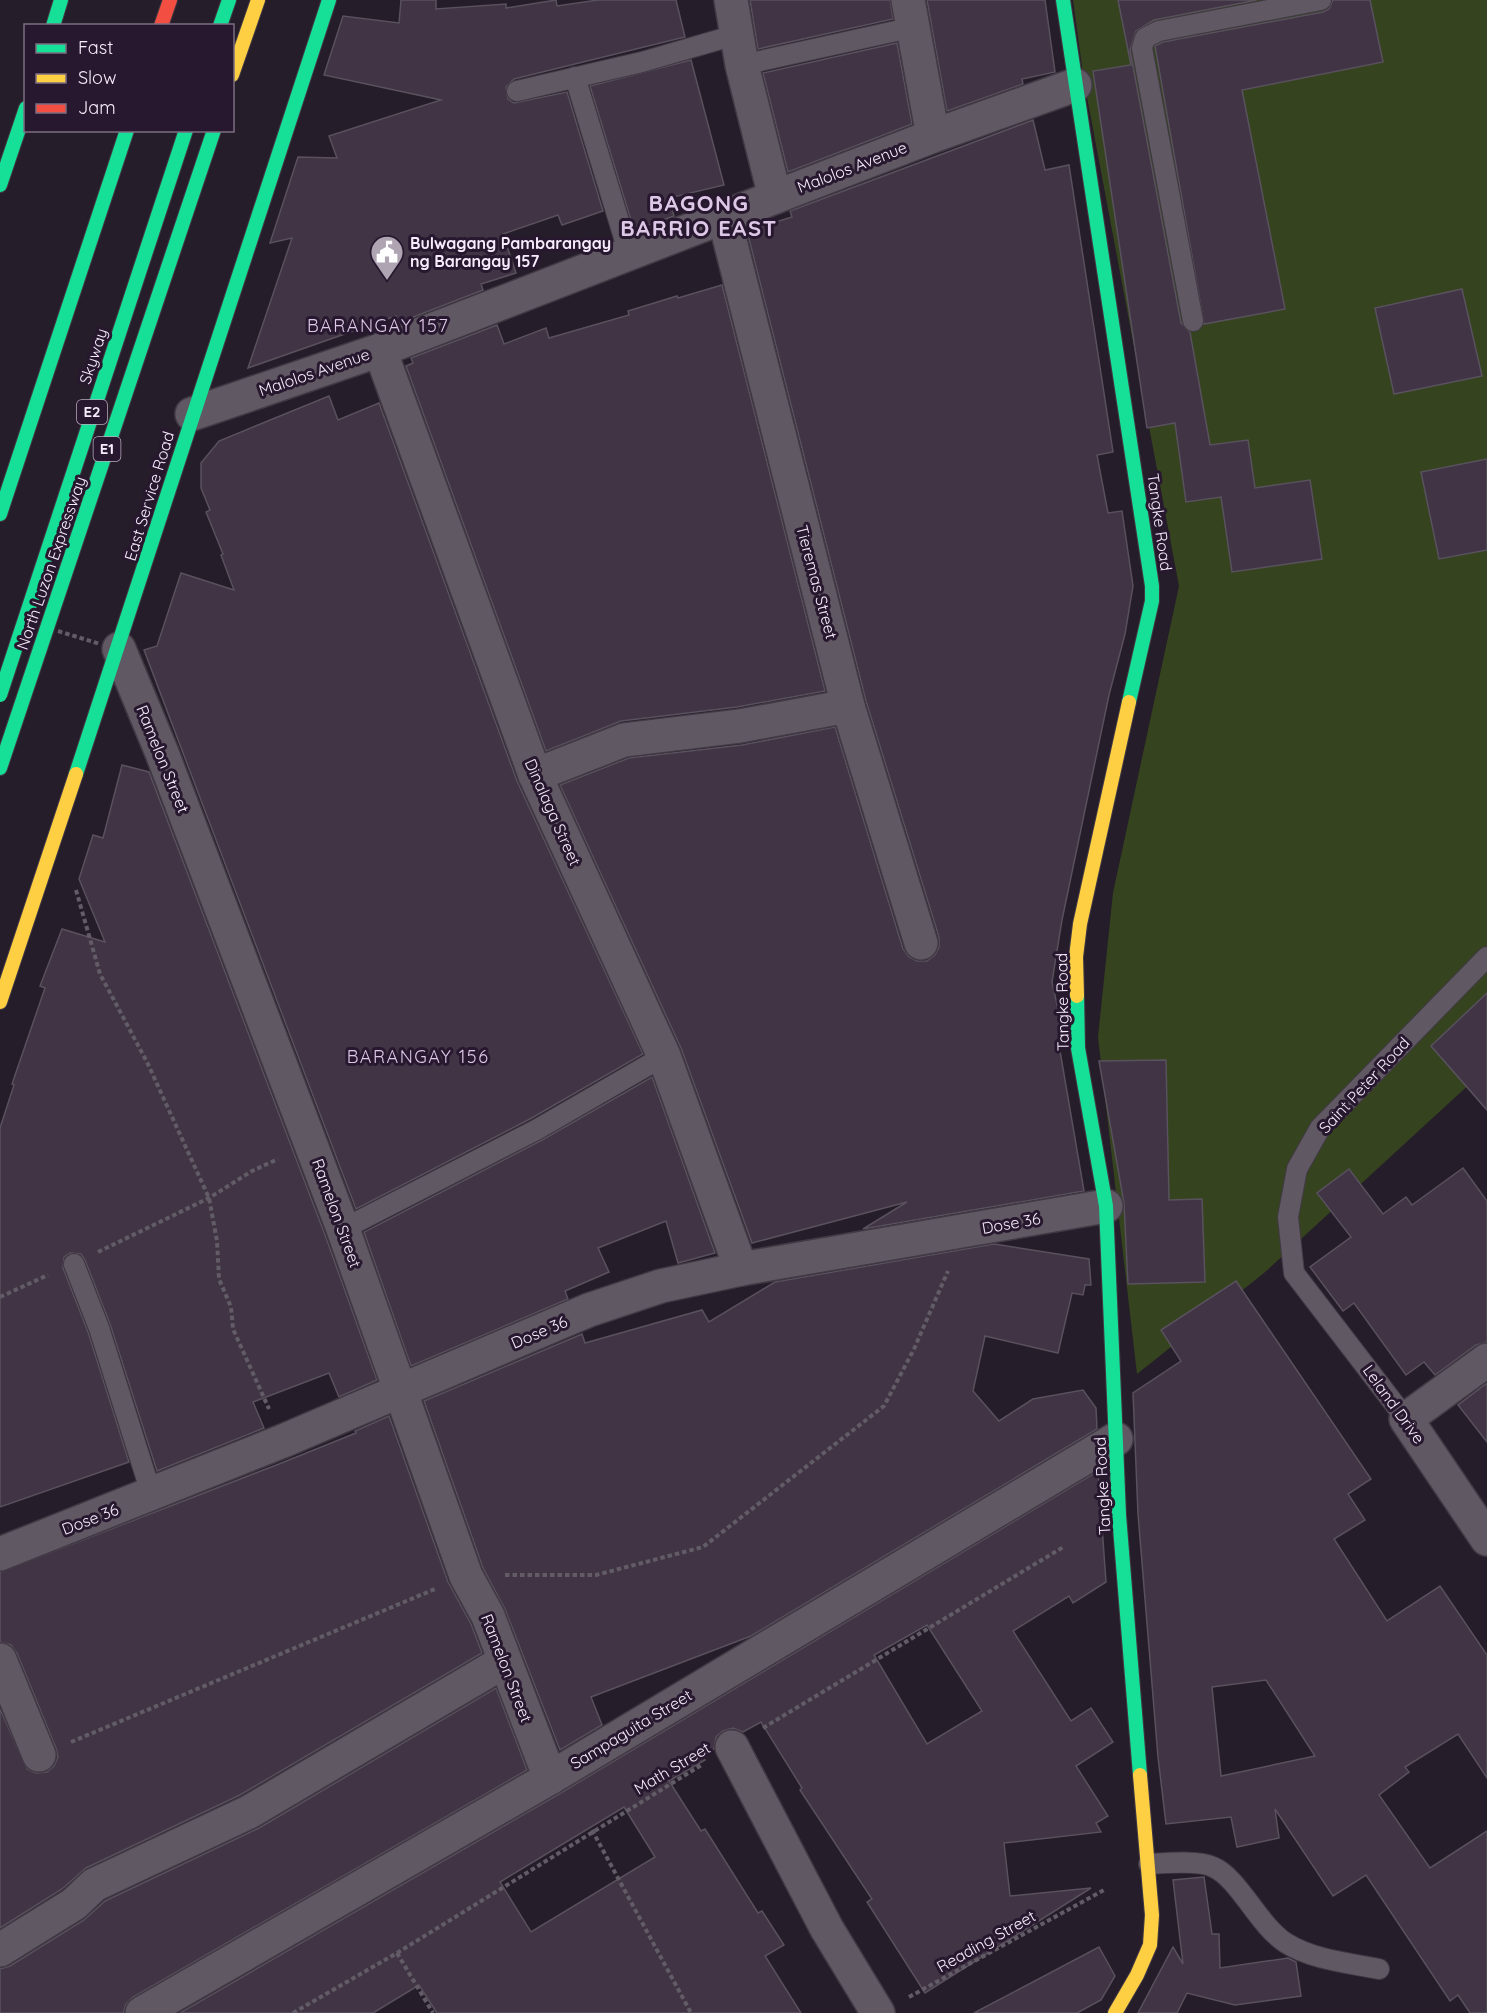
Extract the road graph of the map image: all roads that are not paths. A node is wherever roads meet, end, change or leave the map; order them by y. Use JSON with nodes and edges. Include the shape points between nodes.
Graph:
{"nodes":[{"id":1,"x":61,"y":0,"type":"edge"},
{"id":2,"x":170,"y":0,"type":"edge"},
{"id":3,"x":229,"y":0,"type":"edge"},
{"id":4,"x":258,"y":0,"type":"edge"},
{"id":5,"x":329,"y":0,"type":"edge"},
{"id":6,"x":731,"y":0,"type":"edge"},
{"id":7,"x":1063,"y":0,"type":"edge"},
{"id":8,"x":1321,"y":0,"type":"edge"},
{"id":9,"x":911,"y":14,"type":"edge"},
{"id":10,"x":54,"y":24,"type":"edge"},
{"id":11,"x":162,"y":24,"type":"edge"},
{"id":12,"x":221,"y":24,"type":"edge"},
{"id":13,"x":739,"y":50,"type":"junction"},
{"id":14,"x":234,"y":69,"type":"edge"},
{"id":15,"x":574,"y":77,"type":"junction"},
{"id":16,"x":1075,"y":85,"type":"junction"},
{"id":17,"x":517,"y":91,"type":"dead end"},
{"id":18,"x":24,"y":114,"type":"edge"},
{"id":19,"x":125,"y":132,"type":"edge"},
{"id":20,"x":185,"y":132,"type":"edge"},
{"id":21,"x":213,"y":132,"type":"edge"},
{"id":22,"x":933,"y":136,"type":"junction"},
{"id":23,"x":0,"y":185,"type":"edge"},
{"id":24,"x":775,"y":197,"type":"junction"},
{"id":25,"x":724,"y":217,"type":"junction"},
{"id":26,"x":629,"y":254,"type":"junction"},
{"id":27,"x":1193,"y":321,"type":"dead end"},
{"id":28,"x":380,"y":350,"type":"junction"},
{"id":29,"x":192,"y":414,"type":"junction"},
{"id":30,"x":0,"y":514,"type":"edge"},
{"id":31,"x":119,"y":650,"type":"junction"},
{"id":32,"x":0,"y":695,"type":"edge"},
{"id":33,"x":848,"y":706,"type":"junction"},
{"id":34,"x":0,"y":768,"type":"edge"},
{"id":35,"x":536,"y":775,"type":"junction"},
{"id":36,"x":921,"y":943,"type":"dead end"},
{"id":37,"x":1487,"y":957,"type":"edge"},
{"id":38,"x":0,"y":1002,"type":"edge"},
{"id":39,"x":664,"y":1056,"type":"junction"},
{"id":40,"x":1106,"y":1206,"type":"junction"},
{"id":41,"x":343,"y":1229,"type":"junction"},
{"id":42,"x":74,"y":1264,"type":"road end"},
{"id":43,"x":741,"y":1269,"type":"junction"},
{"id":44,"x":1294,"y":1273,"type":"joint"},
{"id":45,"x":1487,"y":1360,"type":"edge"},
{"id":46,"x":400,"y":1392,"type":"junction"},
{"id":47,"x":1406,"y":1419,"type":"junction"},
{"id":48,"x":1116,"y":1439,"type":"junction"},
{"id":49,"x":152,"y":1496,"type":"junction"},
{"id":50,"x":1487,"y":1539,"type":"edge"},
{"id":51,"x":0,"y":1554,"type":"edge"},
{"id":52,"x":0,"y":1660,"type":"edge"},
{"id":53,"x":506,"y":1661,"type":"junction"},
{"id":54,"x":732,"y":1747,"type":"road end"},
{"id":55,"x":39,"y":1755,"type":"road end"},
{"id":56,"x":549,"y":1778,"type":"junction"},
{"id":57,"x":1149,"y":1864,"type":"junction"},
{"id":58,"x":0,"y":1950,"type":"edge"},
{"id":59,"x":1379,"y":1969,"type":"dead end"},
{"id":60,"x":889,"y":2007,"type":"edge"},
{"id":61,"x":1117,"y":2010,"type":"edge"},
{"id":62,"x":142,"y":2013,"type":"edge"}],
"edges":[{"from":1,"to":10,"type":"main road"},
{"from":2,"to":11,"type":"main road"},
{"from":3,"to":12,"type":"main road"},
{"from":4,"to":14,"type":"main road"},
{"from":5,"to":29,"type":"main road","name":"East Service Road"},
{"from":6,"to":13,"type":"street"},
{"from":7,"to":16,"type":"main road","name":"Tangke Road"},
{"from":8,"to":27,"type":"lane","via":[[1145,38],[1142,48]]},
{"from":9,"to":13,"type":"lane"},
{"from":9,"to":22,"type":"street"},
{"from":13,"to":15,"type":"lane","via":[[642,62]]},
{"from":13,"to":24,"type":"street"},
{"from":15,"to":17,"type":"lane"},
{"from":15,"to":26,"type":"lane"},
{"from":16,"to":22,"type":"street","name":"Malolos Avenue"},
{"from":16,"to":40,"type":"main road","name":"Tangke Road","via":[[1152,586],[1076,957],[1078,1048]]},
{"from":18,"to":23,"type":"main road"},
{"from":19,"to":30,"type":"main road"},
{"from":20,"to":32,"type":"main road","name":"Skyway","number":"E2","bridge":true},
{"from":21,"to":34,"type":"main road","name":"North Luzon Expressway","number":"E1"},
{"from":22,"to":24,"type":"street","name":"Malolos Avenue"},
{"from":24,"to":25,"type":"street","name":"Malolos Avenue"},
{"from":25,"to":26,"type":"street","name":"Malolos Avenue"},
{"from":25,"to":33,"type":"street","name":"Tieremas Street"},
{"from":26,"to":28,"type":"street","name":"Malolos Avenue"},
{"from":28,"to":29,"type":"street","name":"Malolos Avenue"},
{"from":28,"to":35,"type":"street","name":"Dinalaga Street"},
{"from":29,"to":31,"type":"main road","name":"East Service Road"},
{"from":31,"to":38,"type":"main road","name":"East Service Road"},
{"from":31,"to":41,"type":"street","name":"Ramelon Street"},
{"from":33,"to":35,"type":"street","via":[[740,726],[624,740]]},
{"from":33,"to":36,"type":"street","name":"Tieremas Street"},
{"from":35,"to":39,"type":"street","name":"Dinalaga Street"},
{"from":37,"to":44,"type":"lane","name":"Saint Peter Road","via":[[1320,1128],[1297,1169],[1288,1217]]},
{"from":39,"to":41,"type":"lane","via":[[536,1130]]},
{"from":39,"to":43,"type":"street","name":"Dinalaga Street"},
{"from":40,"to":43,"type":"street","name":"Dose 36"},
{"from":40,"to":48,"type":"main road","name":"Tangke Road"},
{"from":41,"to":46,"type":"street","name":"Ramelon Street"},
{"from":42,"to":49,"type":"lane","via":[[99,1328]]},
{"from":43,"to":46,"type":"street","name":"Dose 36","via":[[661,1286],[589,1310]]},
{"from":44,"to":47,"type":"lane","name":"Leland Drive"},
{"from":45,"to":47,"type":"street"},
{"from":46,"to":49,"type":"street","name":"Dose 36"},
{"from":46,"to":53,"type":"street","name":"Ramelon Street","via":[[466,1576]]},
{"from":47,"to":50,"type":"street","name":"Leland Drive"},
{"from":48,"to":56,"type":"street","name":"Sampaguita Street"},
{"from":48,"to":57,"type":"main road","name":"Tangke Road"},
{"from":49,"to":51,"type":"street","name":"Dose 36"},
{"from":52,"to":55,"type":"street"},
{"from":53,"to":56,"type":"street","name":"Ramelon Street"},
{"from":53,"to":58,"type":"street","via":[[249,1812],[94,1885],[74,1904]]},
{"from":54,"to":60,"type":"street","via":[[827,1929]]},
{"from":56,"to":62,"type":"street","name":"Sampaguita Street"},
{"from":57,"to":59,"type":"lane","via":[[1213,1866],[1229,1878],[1266,1926],[1287,1943],[1317,1956]]},
{"from":57,"to":61,"type":"main road","name":"Tangke Road","via":[[1150,1945]]}]}
